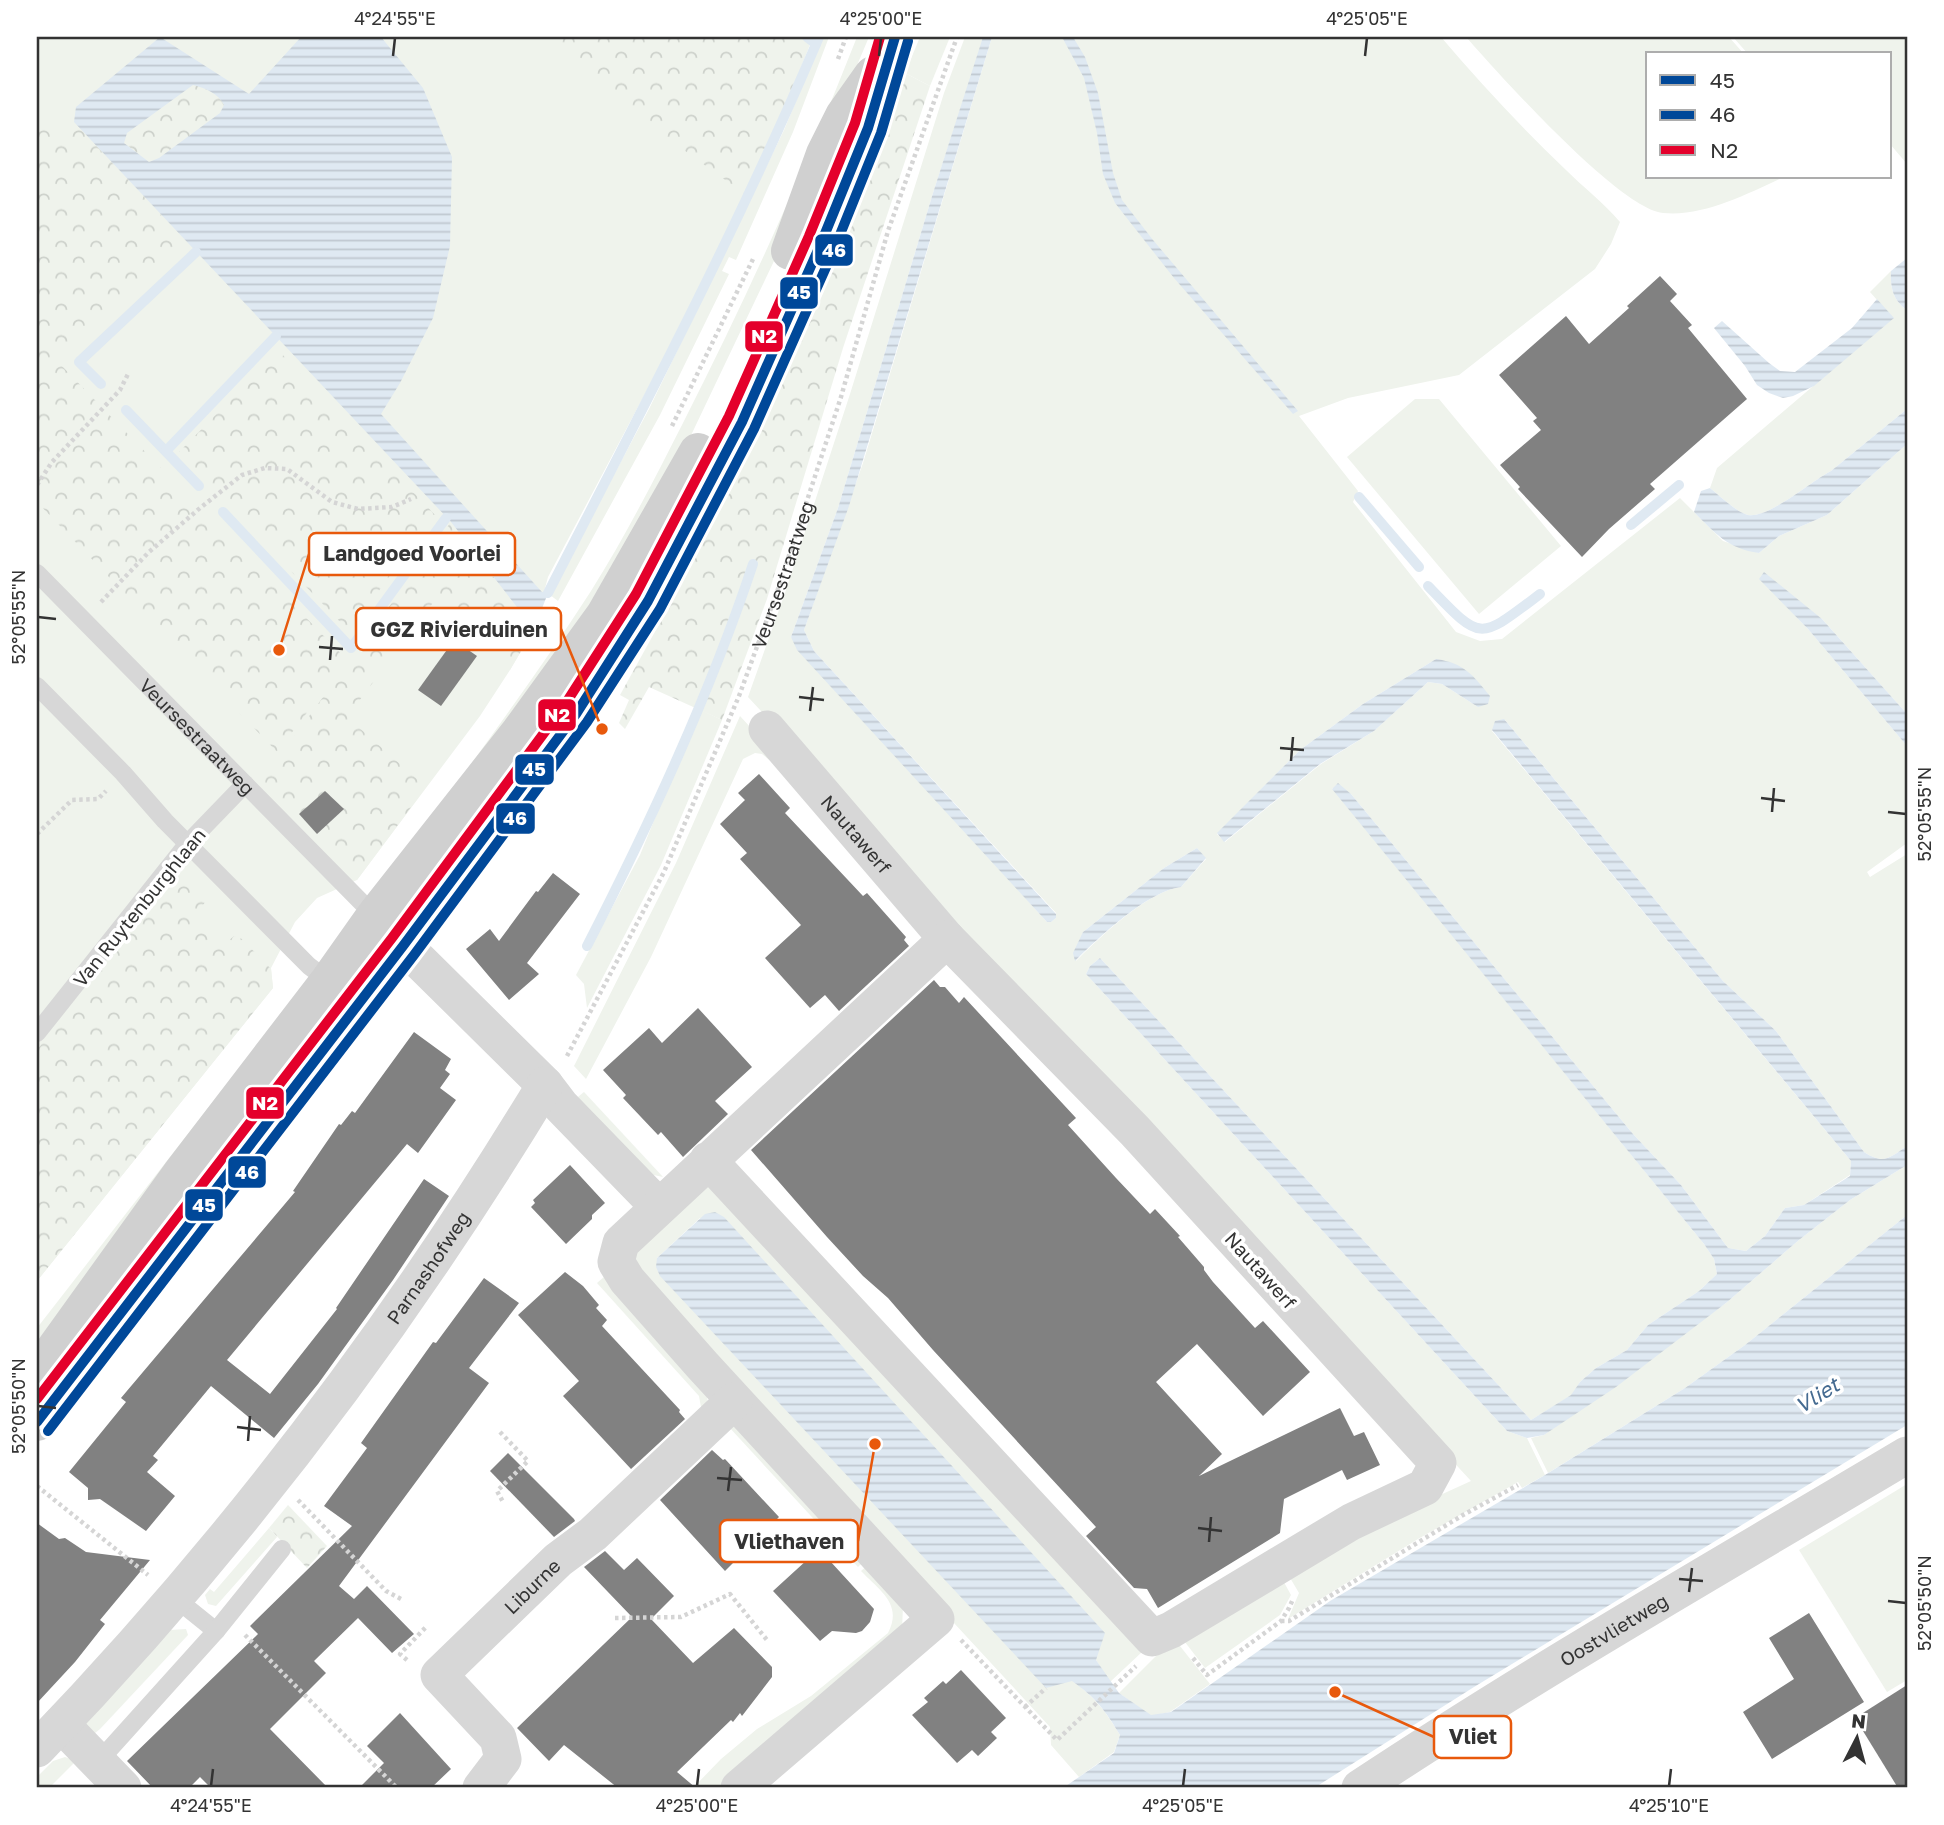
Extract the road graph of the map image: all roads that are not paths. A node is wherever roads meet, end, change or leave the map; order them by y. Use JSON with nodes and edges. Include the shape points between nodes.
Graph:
{"nodes":[{"id":1,"x":892,"y":45,"type":"edge"},
{"id":2,"x":37,"y":573,"type":"edge"},
{"id":3,"x":37,"y":686,"type":"edge"},
{"id":4,"x":767,"y":729,"type":"dead end"},
{"id":5,"x":245,"y":784,"type":"junction"},
{"id":6,"x":188,"y":843,"type":"junction"},
{"id":7,"x":375,"y":916,"type":"junction"},
{"id":8,"x":947,"y":939,"type":"junction"},
{"id":9,"x":403,"y":946,"type":"junction"},
{"id":10,"x":329,"y":981,"type":"junction"},
{"id":11,"x":37,"y":1033,"type":"edge"},
{"id":12,"x":545,"y":1085,"type":"junction"},
{"id":13,"x":708,"y":1160,"type":"junction"},
{"id":14,"x":659,"y":1207,"type":"junction"},
{"id":15,"x":37,"y":1374,"type":"edge"},
{"id":16,"x":734,"y":1401,"type":"junction"},
{"id":17,"x":37,"y":1422,"type":"edge"},
{"id":18,"x":1907,"y":1455,"type":"edge"},
{"id":19,"x":282,"y":1549,"type":"dead end"},
{"id":20,"x":175,"y":1598,"type":"junction"},
{"id":21,"x":222,"y":1624,"type":"junction"},
{"id":22,"x":49,"y":1736,"type":"edge"},
{"id":23,"x":98,"y":1762,"type":"junction"},
{"id":24,"x":123,"y":1788,"type":"edge"},
{"id":25,"x":481,"y":1788,"type":"edge"},
{"id":26,"x":739,"y":1788,"type":"edge"},
{"id":27,"x":1360,"y":1788,"type":"edge"}],
"edges":[{"from":1,"to":7,"type":"main road","via":[[844,116],[825,154],[800,228],[713,425],[605,615]]},
{"from":1,"to":9,"type":"main road","via":[[868,128],[743,422],[648,601],[576,714]]},
{"from":2,"to":5,"type":"lane","name":"Veursestraatweg"},
{"from":3,"to":6,"type":"lane"},
{"from":4,"to":8,"type":"street","name":"Nautawerf"},
{"from":5,"to":6,"type":"lane","name":"Van Ruytenburghlaan"},
{"from":5,"to":7,"type":"lane","name":"Veursestraatweg"},
{"from":6,"to":10,"type":"lane","via":[[299,958]]},
{"from":6,"to":11,"type":"lane","name":"Van Ruytenburghlaan"},
{"from":7,"to":9,"type":"street","name":"Veursestraatweg"},
{"from":7,"to":10,"type":"main road"},
{"from":8,"to":13,"type":"street","via":[[830,1047],[810,1079]]},
{"from":8,"to":13,"type":"street","name":"Nautawerf","via":[[1135,1131],[1438,1463],[1425,1488],[1351,1522],[1152,1638]]},
{"from":9,"to":10,"type":"lane"},
{"from":9,"to":12,"type":"street"},
{"from":9,"to":17,"type":"main road"},
{"from":10,"to":15,"type":"main road","via":[[181,1174]]},
{"from":12,"to":14,"type":"street"},
{"from":12,"to":20,"type":"street","name":"Parnashofweg","via":[[374,1347]]},
{"from":13,"to":14,"type":"street"},
{"from":14,"to":16,"type":"street","via":[[621,1243],[617,1262],[627,1280]]},
{"from":16,"to":25,"type":"street","name":"Liburne","via":[[439,1675],[498,1738],[503,1759]]},
{"from":16,"to":26,"type":"street","via":[[936,1619]]},
{"from":18,"to":27,"type":"street","name":"Oostvlietweg","via":[[1519,1687]]},
{"from":19,"to":21,"type":"lane"},
{"from":20,"to":21,"type":"lane"},
{"from":20,"to":22,"type":"street","name":"Parnashofweg"},
{"from":21,"to":23,"type":"lane"},
{"from":22,"to":23,"type":"street","name":"Parnashofweg"},
{"from":23,"to":24,"type":"street","name":"Parnashofweg"}]}
